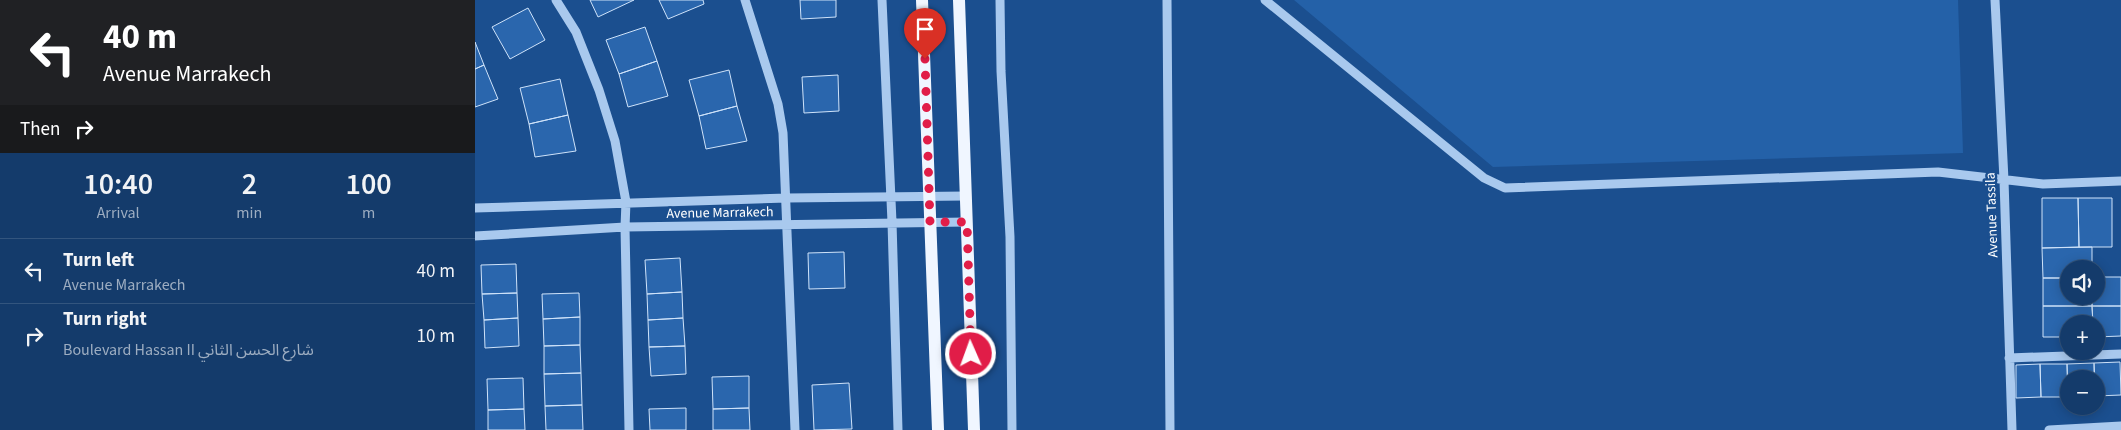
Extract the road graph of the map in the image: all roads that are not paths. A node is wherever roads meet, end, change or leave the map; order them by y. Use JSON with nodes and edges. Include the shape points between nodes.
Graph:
{"nodes":[{"id":1,"x":556,"y":0,"type":"edge"},
{"id":2,"x":745,"y":0,"type":"edge"},
{"id":3,"x":882,"y":0,"type":"edge"},
{"id":4,"x":923,"y":0,"type":"edge"},
{"id":5,"x":959,"y":0,"type":"edge"},
{"id":6,"x":1000,"y":0,"type":"edge"},
{"id":7,"x":1167,"y":0,"type":"edge"},
{"id":8,"x":1265,"y":0,"type":"edge"},
{"id":9,"x":1995,"y":0,"type":"edge"},
{"id":10,"x":2004,"y":180,"type":"junction"},
{"id":11,"x":2121,"y":181,"type":"edge"},
{"id":12,"x":929,"y":196,"type":"junction"},
{"id":13,"x":965,"y":196,"type":"junction"},
{"id":14,"x":890,"y":197,"type":"junction"},
{"id":15,"x":787,"y":198,"type":"junction"},
{"id":16,"x":626,"y":202,"type":"junction"},
{"id":17,"x":475,"y":208,"type":"edge"},
{"id":18,"x":892,"y":222,"type":"junction"},
{"id":19,"x":930,"y":222,"type":"junction"},
{"id":20,"x":967,"y":222,"type":"junction"},
{"id":21,"x":788,"y":224,"type":"junction"},
{"id":22,"x":625,"y":228,"type":"junction"},
{"id":23,"x":475,"y":236,"type":"edge"},
{"id":24,"x":2121,"y":354,"type":"edge"},
{"id":25,"x":2009,"y":358,"type":"junction"},
{"id":26,"x":2121,"y":426,"type":"edge"},
{"id":27,"x":629,"y":430,"type":"edge"},
{"id":28,"x":795,"y":430,"type":"edge"},
{"id":29,"x":898,"y":430,"type":"edge"},
{"id":30,"x":938,"y":430,"type":"edge"},
{"id":31,"x":974,"y":430,"type":"edge"},
{"id":32,"x":1013,"y":430,"type":"edge"},
{"id":33,"x":1170,"y":430,"type":"edge"},
{"id":34,"x":2012,"y":430,"type":"edge"},
{"id":35,"x":2049,"y":430,"type":"edge"}],
"edges":[{"from":1,"to":16,"type":"street","via":[[576,32],[599,90],[615,141]]},
{"from":2,"to":15,"type":"street","via":[[778,104]]},
{"from":3,"to":14,"type":"street"},
{"from":4,"to":12,"type":"main road"},
{"from":5,"to":13,"type":"main road"},
{"from":6,"to":32,"type":"street","via":[[1010,237]]},
{"from":7,"to":33,"type":"street"},
{"from":8,"to":10,"type":"street","via":[[1484,178],[1505,188],[1938,172]]},
{"from":9,"to":10,"type":"street","name":"Avenue Tassila"},
{"from":10,"to":11,"type":"street","via":[[2043,184]]},
{"from":10,"to":25,"type":"street","name":"Avenue Tassila"},
{"from":12,"to":13,"type":"street","name":"Avenue Marrakech"},
{"from":12,"to":14,"type":"street","name":"Avenue Marrakech"},
{"from":12,"to":19,"type":"main road"},
{"from":13,"to":20,"type":"main road"},
{"from":14,"to":15,"type":"street","name":"Avenue Marrakech"},
{"from":14,"to":18,"type":"street"},
{"from":15,"to":16,"type":"street","name":"Avenue Marrakech"},
{"from":15,"to":21,"type":"street"},
{"from":16,"to":17,"type":"street","name":"Avenue Marrakech"},
{"from":16,"to":22,"type":"street"},
{"from":18,"to":19,"type":"street","name":"Avenue Marrakech"},
{"from":18,"to":21,"type":"street","name":"Avenue Marrakech"},
{"from":18,"to":29,"type":"street"},
{"from":19,"to":20,"type":"street","name":"Avenue Marrakech"},
{"from":19,"to":30,"type":"main road"},
{"from":20,"to":31,"type":"main road"},
{"from":21,"to":22,"type":"street","name":"Avenue Marrakech"},
{"from":21,"to":28,"type":"street"},
{"from":22,"to":23,"type":"street","name":"Avenue Marrakech"},
{"from":22,"to":27,"type":"street"},
{"from":24,"to":25,"type":"street"},
{"from":25,"to":34,"type":"street","name":"Avenue Tassila"},
{"from":26,"to":35,"type":"street"}]}
